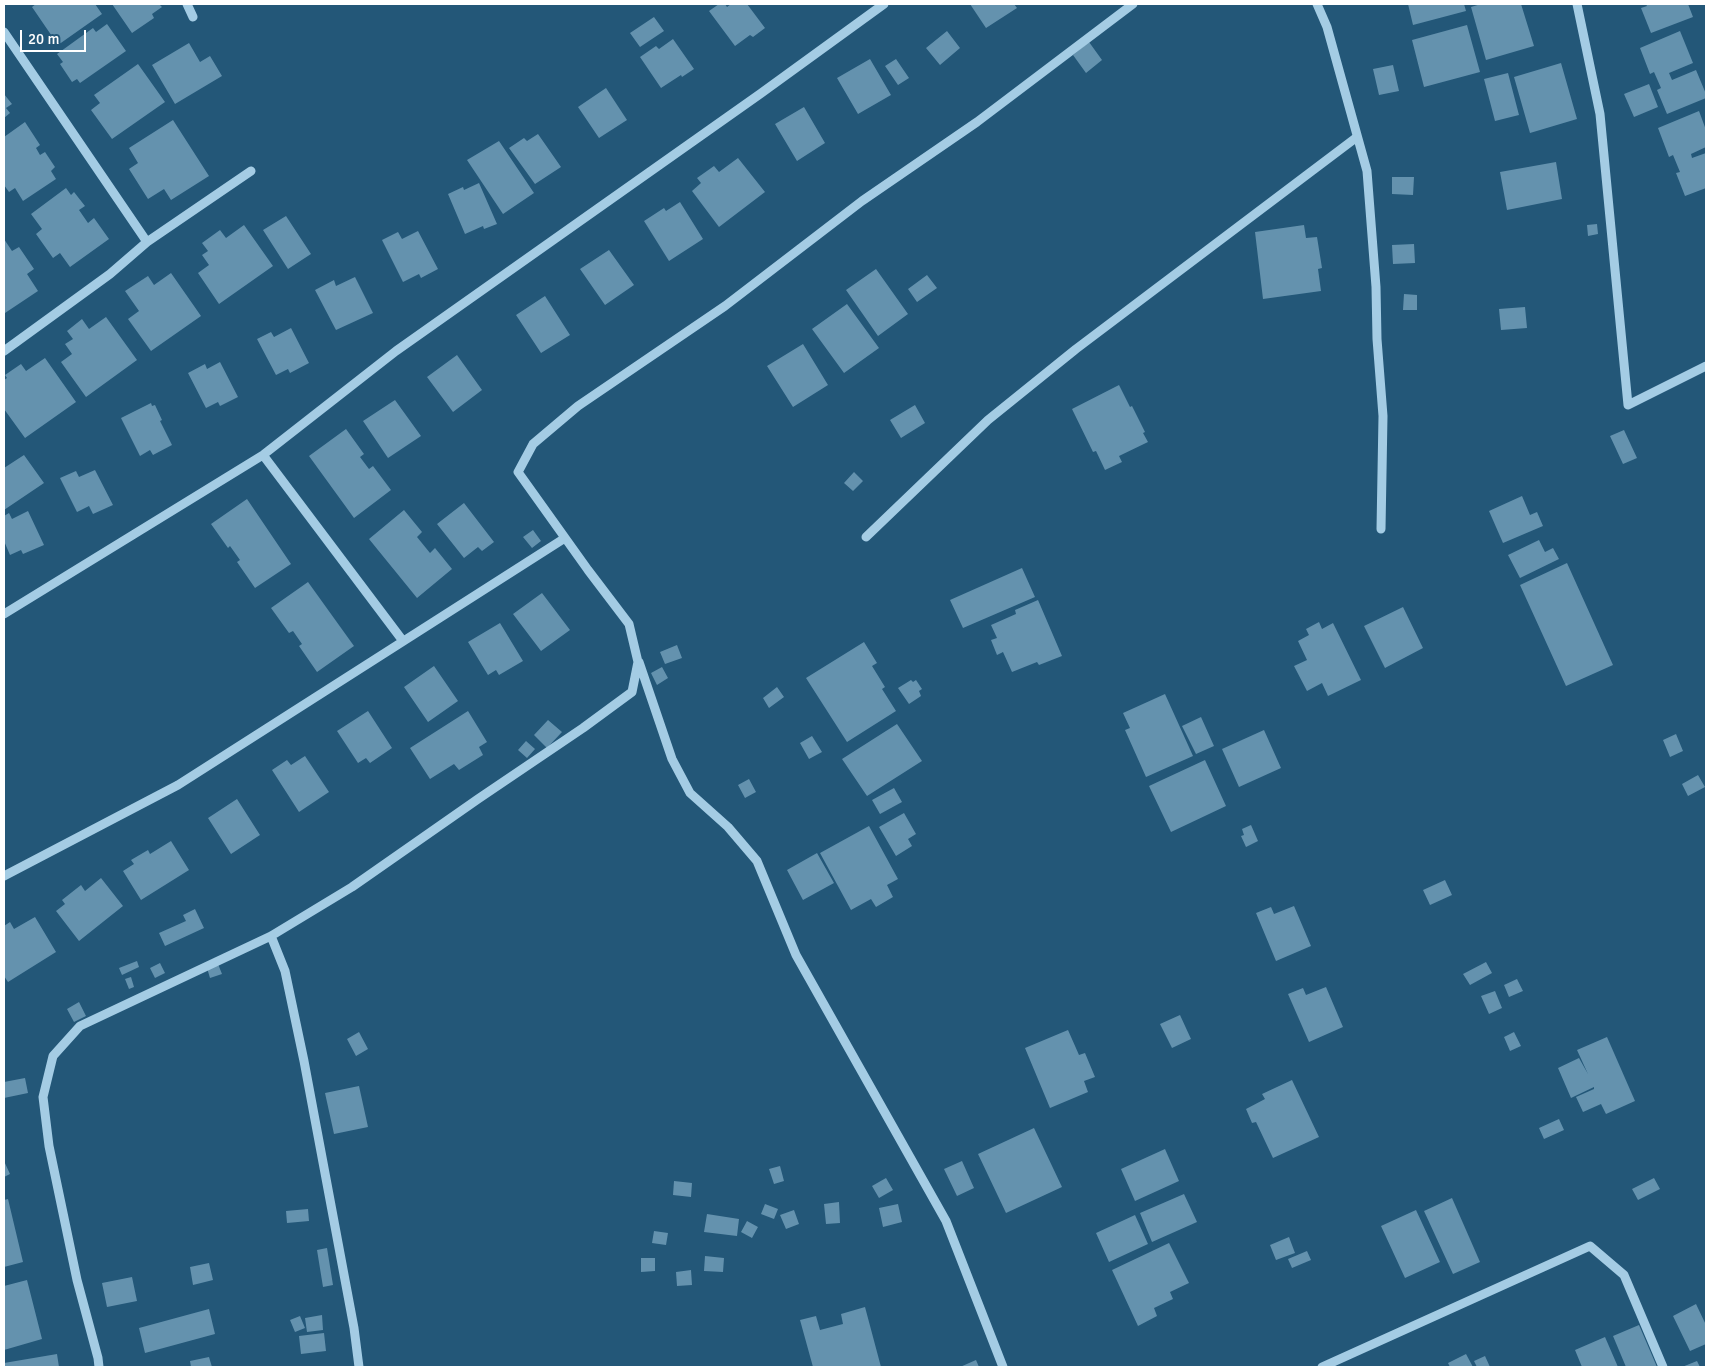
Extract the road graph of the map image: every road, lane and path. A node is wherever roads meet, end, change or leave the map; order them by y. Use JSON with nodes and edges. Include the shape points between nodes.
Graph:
{"nodes":[{"id":1,"x":187,"y":4,"type":"edge"},
{"id":2,"x":884,"y":4,"type":"edge"},
{"id":3,"x":1133,"y":4,"type":"edge"},
{"id":4,"x":1318,"y":4,"type":"edge"},
{"id":5,"x":1577,"y":4,"type":"edge"},
{"id":6,"x":193,"y":17,"type":"dead end"},
{"id":7,"x":4,"y":32,"type":"edge"},
{"id":8,"x":1357,"y":137,"type":"junction"},
{"id":9,"x":251,"y":171,"type":"dead end"},
{"id":10,"x":147,"y":242,"type":"junction"},
{"id":11,"x":4,"y":350,"type":"edge"},
{"id":12,"x":1706,"y":366,"type":"edge"},
{"id":13,"x":264,"y":455,"type":"junction"},
{"id":14,"x":1381,"y":529,"type":"dead end"},
{"id":15,"x":866,"y":537,"type":"dead end"},
{"id":16,"x":565,"y":538,"type":"junction"},
{"id":17,"x":4,"y":614,"type":"edge"},
{"id":18,"x":403,"y":640,"type":"junction"},
{"id":19,"x":638,"y":662,"type":"junction"},
{"id":20,"x":4,"y":876,"type":"edge"},
{"id":21,"x":270,"y":936,"type":"junction"},
{"id":22,"x":99,"y":1367,"type":"edge"},
{"id":23,"x":359,"y":1367,"type":"edge"},
{"id":24,"x":1003,"y":1367,"type":"edge"},
{"id":25,"x":1322,"y":1367,"type":"edge"},
{"id":26,"x":1663,"y":1367,"type":"edge"}],
"edges":[{"from":1,"to":6,"type":"street"},
{"from":2,"to":13,"type":"street","via":[[396,351]]},
{"from":3,"to":16,"type":"street","via":[[977,122],[862,200],[725,306],[578,406],[533,444],[518,472]]},
{"from":4,"to":8,"type":"street"},
{"from":5,"to":12,"type":"street","via":[[1600,114],[1628,405]]},
{"from":7,"to":10,"type":"street"},
{"from":8,"to":14,"type":"street","via":[[1367,172],[1376,287],[1383,416]]},
{"from":8,"to":15,"type":"street","via":[[1024,390],[988,420]]},
{"from":9,"to":10,"type":"street"},
{"from":10,"to":11,"type":"street","via":[[110,274]]},
{"from":13,"to":17,"type":"street"},
{"from":13,"to":18,"type":"street"},
{"from":16,"to":18,"type":"street"},
{"from":16,"to":19,"type":"street","via":[[629,624]]},
{"from":18,"to":20,"type":"street","via":[[178,785]]},
{"from":19,"to":21,"type":"street","via":[[632,692],[584,728],[352,887]]},
{"from":19,"to":24,"type":"street","via":[[672,759],[690,793],[728,827],[757,861],[796,955],[946,1221]]},
{"from":21,"to":22,"type":"street","via":[[80,1026],[53,1056],[43,1097],[49,1146]]},
{"from":21,"to":23,"type":"street","via":[[286,972],[297,1025]]},
{"from":25,"to":26,"type":"street","via":[[1590,1246],[1624,1275]]}]}
